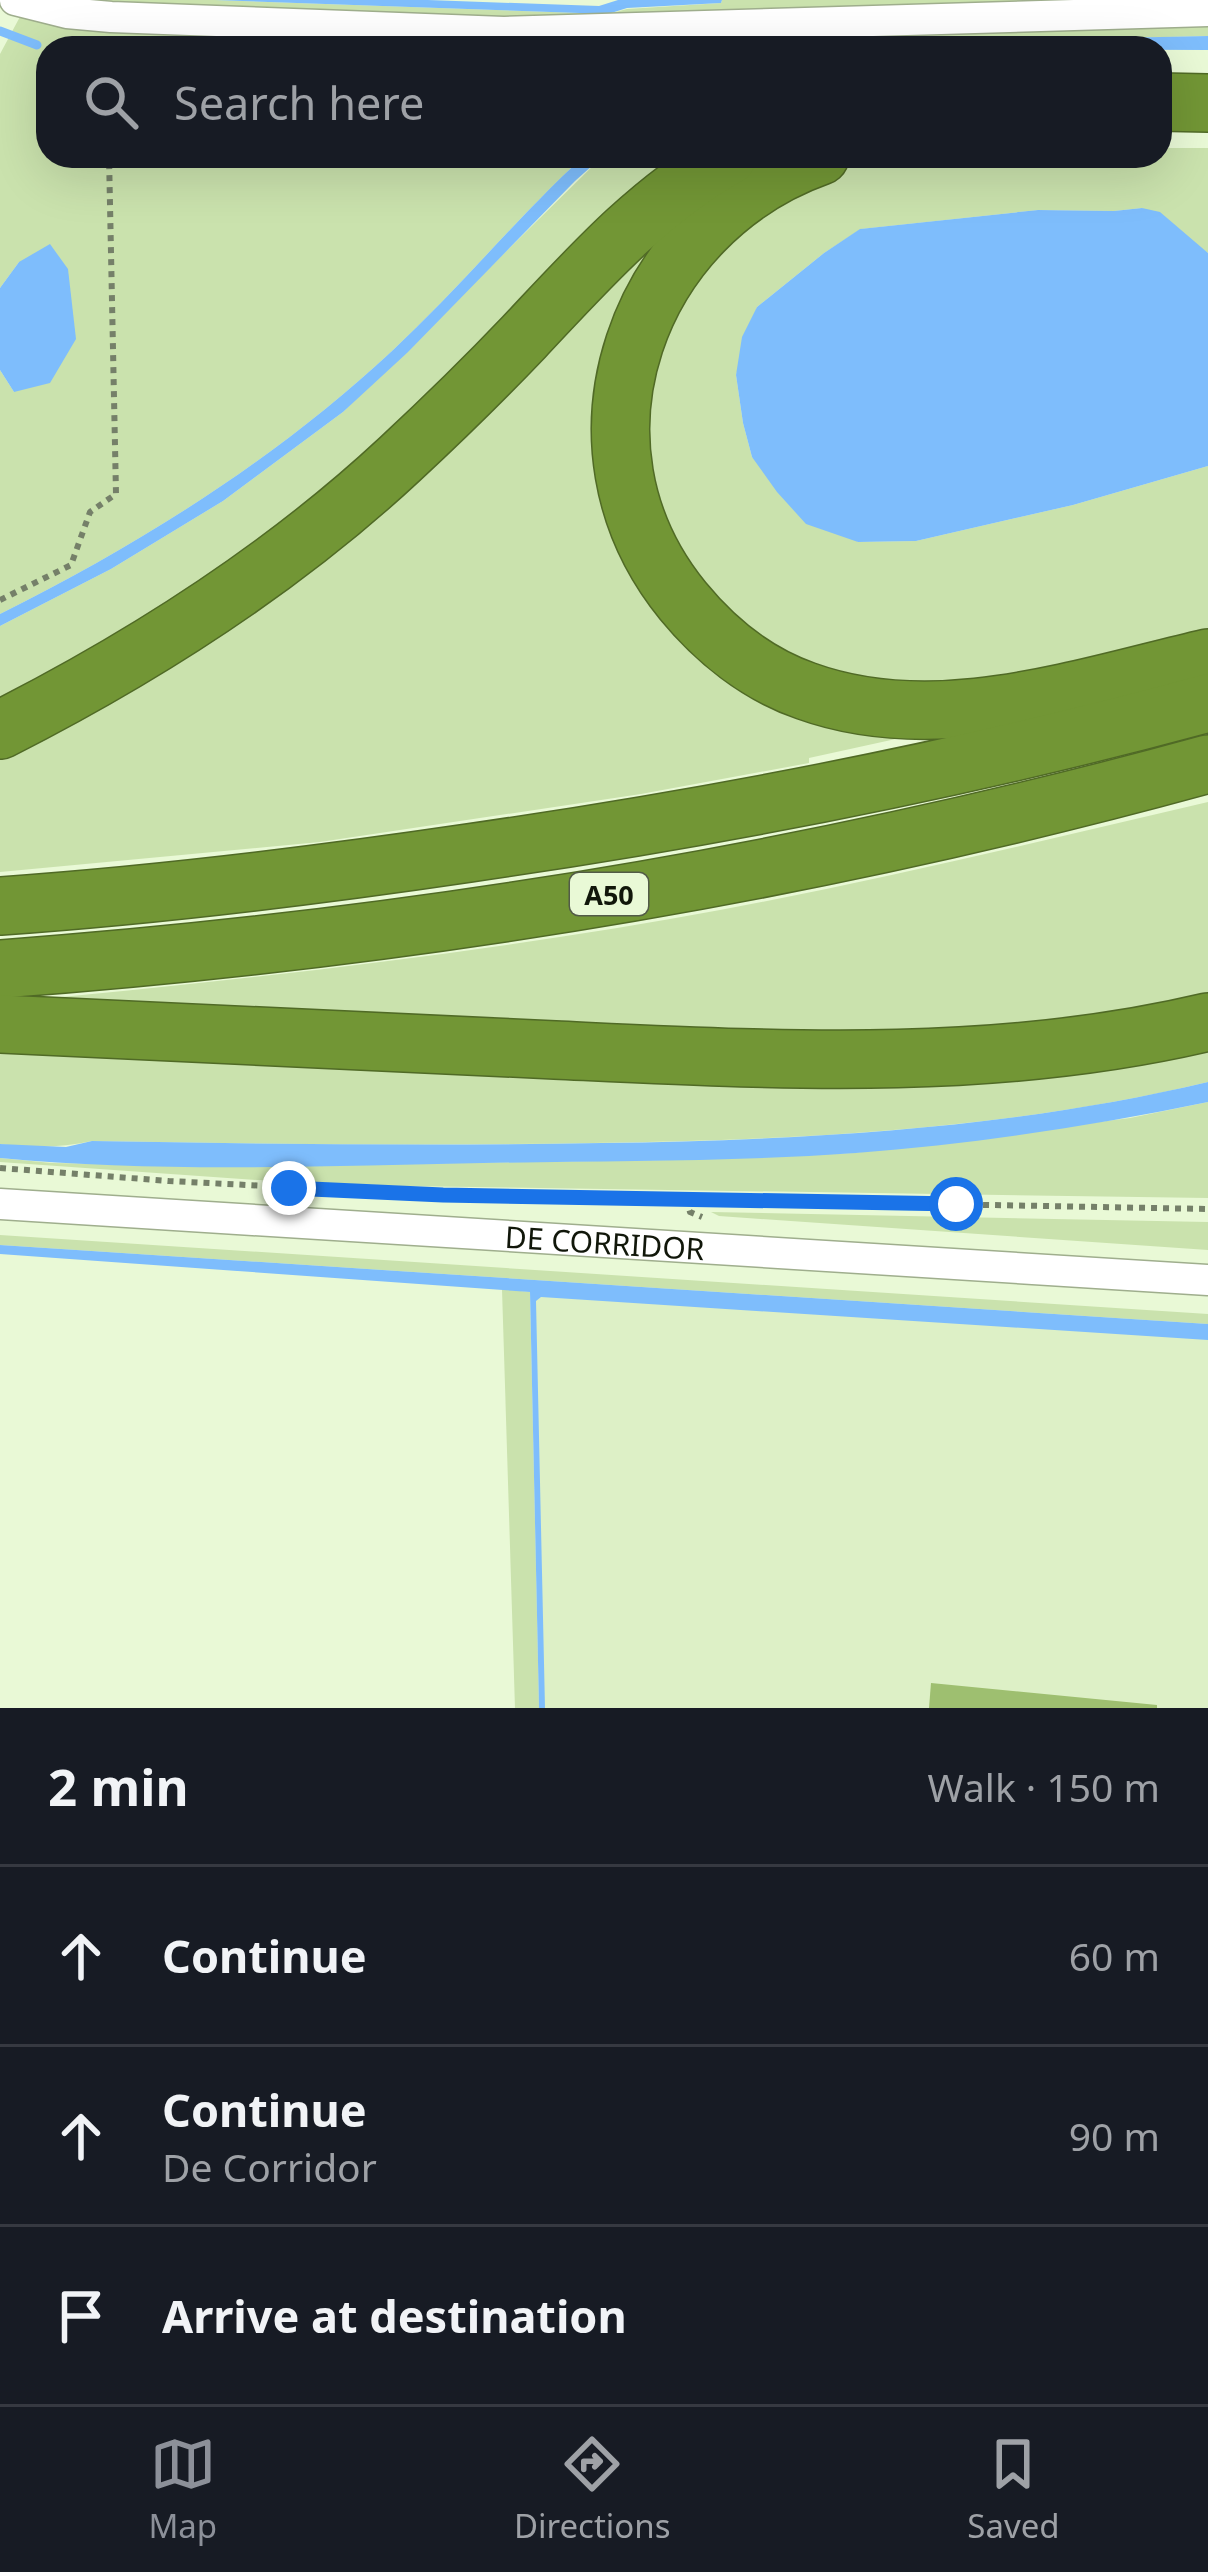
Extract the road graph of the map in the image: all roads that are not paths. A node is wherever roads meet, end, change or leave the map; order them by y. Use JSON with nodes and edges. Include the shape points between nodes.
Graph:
{"nodes":[{"id":1,"x":30,"y":4,"type":"edge"},
{"id":2,"x":1208,"y":11,"type":"edge"},
{"id":3,"x":1172,"y":102,"type":"edge"},
{"id":4,"x":1208,"y":103,"type":"edge"},
{"id":5,"x":1172,"y":134,"type":"edge"},
{"id":6,"x":1208,"y":134,"type":"edge"},
{"id":7,"x":707,"y":168,"type":"edge"},
{"id":8,"x":790,"y":168,"type":"edge"},
{"id":9,"x":1208,"y":658,"type":"edge"},
{"id":10,"x":1208,"y":704,"type":"edge"},
{"id":11,"x":0,"y":730,"type":"edge"},
{"id":12,"x":1208,"y":764,"type":"edge"},
{"id":13,"x":0,"y":906,"type":"edge"},
{"id":14,"x":0,"y":969,"type":"edge"},
{"id":15,"x":1208,"y":1022,"type":"edge"},
{"id":16,"x":0,"y":1024,"type":"edge"},
{"id":17,"x":0,"y":1204,"type":"edge"},
{"id":18,"x":1208,"y":1280,"type":"edge"}],
"edges":[{"from":1,"to":2,"type":"street","via":[[111,17],[503,32]]},
{"from":3,"to":4,"type":"highway"},
{"from":5,"to":6,"type":"highway"},
{"from":7,"to":11,"type":"highway","via":[[630,226],[413,447],[315,531],[152,645]]},
{"from":8,"to":9,"type":"highway","via":[[718,214],[685,249],[629,359],[625,475],[673,589],[720,641],[767,673],[884,710],[1012,702]]},
{"from":10,"to":13,"type":"highway","number":"A50","via":[[882,781],[575,838]]},
{"from":12,"to":14,"type":"highway","number":"A50","via":[[876,846],[484,917]]},
{"from":15,"to":16,"type":"highway","via":[[1055,1048],[849,1061]]},
{"from":17,"to":18,"type":"street","name":"DE CORRIDOR"}]}
